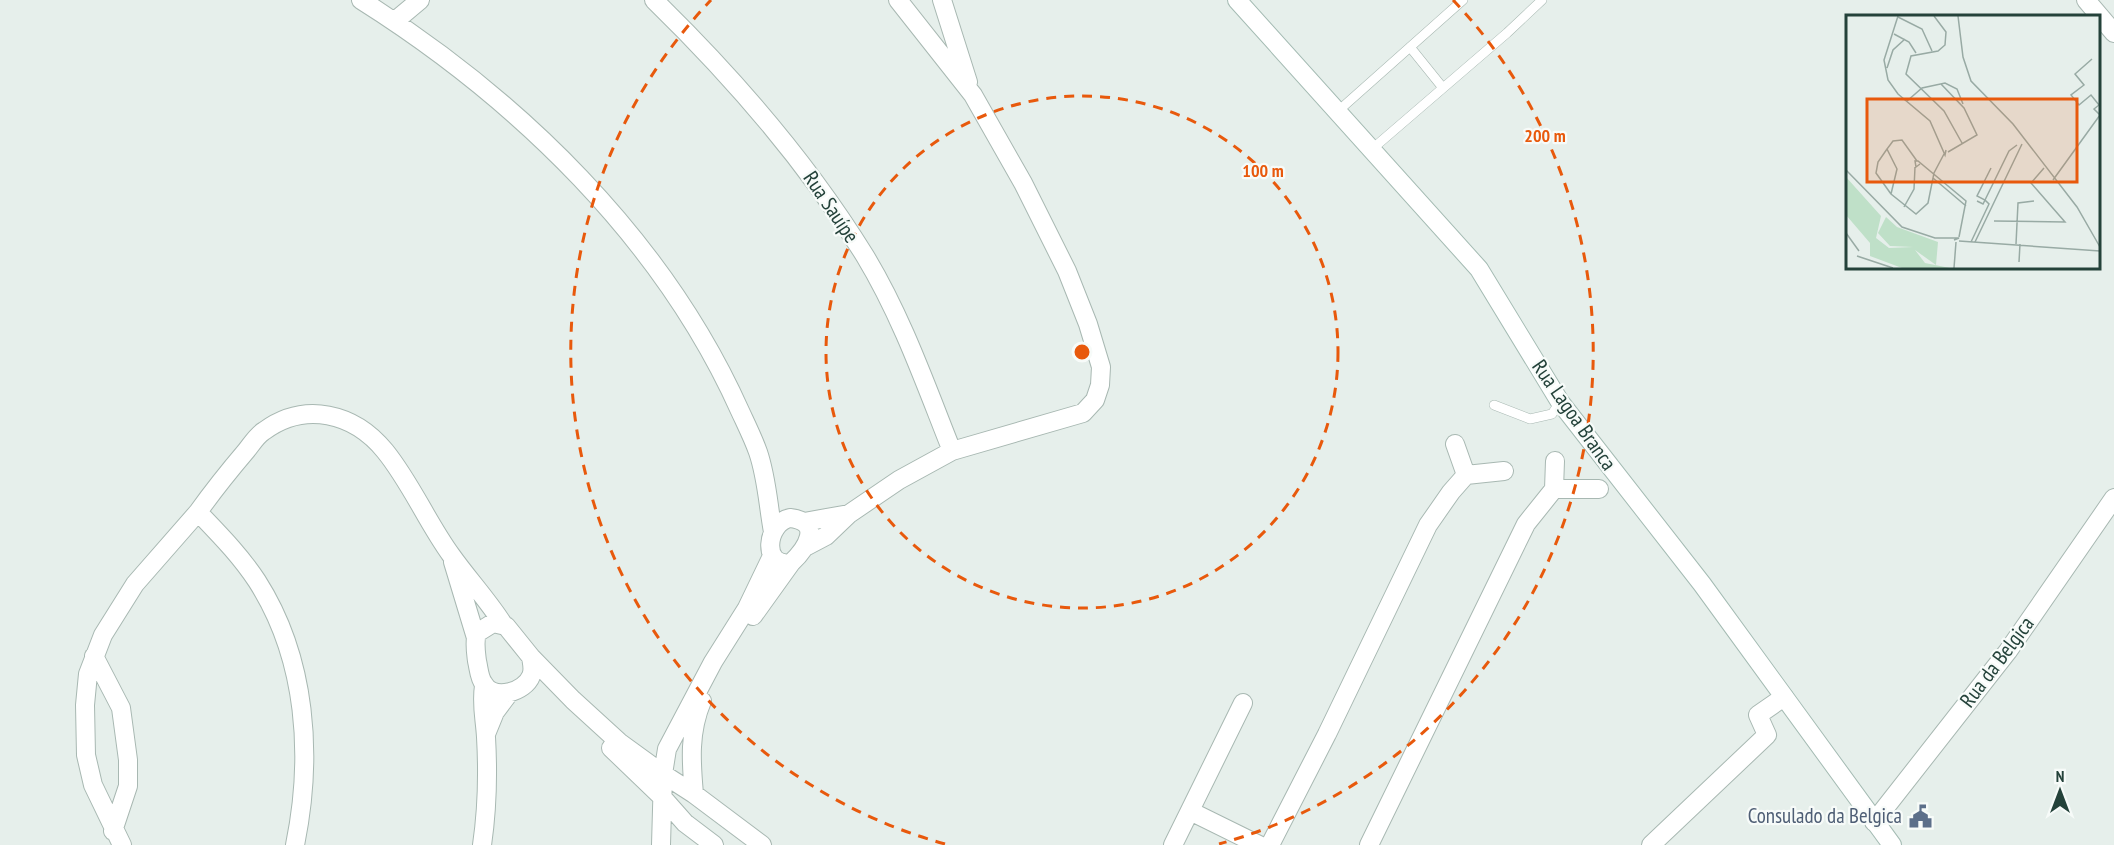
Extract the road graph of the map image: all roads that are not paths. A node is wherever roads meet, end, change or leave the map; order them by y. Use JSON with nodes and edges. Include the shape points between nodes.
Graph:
{"nodes":[{"id":1,"x":361,"y":0,"type":"edge"},
{"id":2,"x":420,"y":0,"type":"edge"},
{"id":3,"x":654,"y":0,"type":"edge"},
{"id":4,"x":919,"y":0,"type":"edge"},
{"id":5,"x":942,"y":0,"type":"edge"},
{"id":6,"x":1237,"y":0,"type":"edge"},
{"id":7,"x":1463,"y":0,"type":"edge"},
{"id":8,"x":1542,"y":0,"type":"edge"},
{"id":9,"x":2086,"y":0,"type":"edge"},
{"id":10,"x":899,"y":1,"type":"edge"},
{"id":11,"x":2099,"y":15,"type":"edge"},
{"id":12,"x":2099,"y":15,"type":"edge"},
{"id":13,"x":395,"y":21,"type":"junction"},
{"id":14,"x":2114,"y":33,"type":"edge"},
{"id":15,"x":1410,"y":47,"type":"junction"},
{"id":16,"x":1443,"y":88,"type":"junction"},
{"id":17,"x":973,"y":95,"type":"junction"},
{"id":18,"x":1337,"y":112,"type":"junction"},
{"id":19,"x":1371,"y":150,"type":"junction"},
{"id":20,"x":1560,"y":402,"type":"junction"},
{"id":21,"x":1494,"y":405,"type":"dead end"},
{"id":22,"x":1455,"y":444,"type":"dead end"},
{"id":23,"x":952,"y":452,"type":"junction"},
{"id":24,"x":1555,"y":460,"type":"dead end"},
{"id":25,"x":1504,"y":471,"type":"dead end"},
{"id":26,"x":1466,"y":475,"type":"junction"},
{"id":27,"x":766,"y":481,"type":"junction"},
{"id":28,"x":1554,"y":489,"type":"junction"},
{"id":29,"x":1599,"y":489,"type":"dead end"},
{"id":30,"x":2114,"y":498,"type":"edge"},
{"id":31,"x":198,"y":512,"type":"junction"},
{"id":32,"x":849,"y":514,"type":"junction"},
{"id":33,"x":797,"y":520,"type":"junction"},
{"id":34,"x":773,"y":532,"type":"junction"},
{"id":35,"x":807,"y":546,"type":"junction"},
{"id":36,"x":451,"y":555,"type":"junction"},
{"id":37,"x":772,"y":556,"type":"junction"},
{"id":38,"x":791,"y":563,"type":"junction"},
{"id":39,"x":503,"y":624,"type":"junction"},
{"id":40,"x":476,"y":638,"type":"junction"},
{"id":41,"x":94,"y":656,"type":"junction"},
{"id":42,"x":531,"y":657,"type":"junction"},
{"id":43,"x":484,"y":686,"type":"junction"},
{"id":44,"x":516,"y":689,"type":"junction"},
{"id":45,"x":1784,"y":698,"type":"junction"},
{"id":46,"x":1243,"y":703,"type":"dead end"},
{"id":47,"x":596,"y":727,"type":"junction"},
{"id":48,"x":486,"y":735,"type":"junction"},
{"id":49,"x":663,"y":774,"type":"junction"},
{"id":50,"x":694,"y":794,"type":"junction"},
{"id":51,"x":662,"y":797,"type":"junction"},
{"id":52,"x":1190,"y":811,"type":"junction"},
{"id":53,"x":1874,"y":822,"type":"junction"},
{"id":54,"x":684,"y":823,"type":"junction"},
{"id":55,"x":117,"y":838,"type":"edge"},
{"id":56,"x":295,"y":845,"type":"edge"},
{"id":57,"x":482,"y":845,"type":"edge"},
{"id":58,"x":662,"y":845,"type":"edge"},
{"id":59,"x":714,"y":845,"type":"edge"},
{"id":60,"x":762,"y":845,"type":"edge"},
{"id":61,"x":1173,"y":845,"type":"edge"},
{"id":62,"x":1259,"y":845,"type":"edge"},
{"id":63,"x":1270,"y":845,"type":"edge"},
{"id":64,"x":1369,"y":845,"type":"edge"},
{"id":65,"x":1651,"y":845,"type":"edge"},
{"id":66,"x":1892,"y":845,"type":"edge"}],
"edges":[{"from":1,"to":13,"type":"street"},
{"from":2,"to":13,"type":"street"},
{"from":3,"to":23,"type":"street","name":"Rua Sauípe","via":[[692,36],[768,123],[807,171],[865,257],[903,331]]},
{"from":4,"to":10,"type":"street"},
{"from":5,"to":17,"type":"street"},
{"from":6,"to":18,"type":"street","name":"Rua Lagoa Branca"},
{"from":7,"to":15,"type":"lane"},
{"from":8,"to":16,"type":"lane"},
{"from":9,"to":12,"type":"street"},
{"from":10,"to":17,"type":"street"},
{"from":11,"to":14,"type":"street"},
{"from":13,"to":27,"type":"street","via":[[479,84],[537,135],[625,230],[676,295],[724,375],[758,452]]},
{"from":15,"to":16,"type":"lane"},
{"from":15,"to":18,"type":"lane"},
{"from":16,"to":19,"type":"lane"},
{"from":17,"to":23,"type":"street","via":[[1067,271],[1101,367],[1100,385],[1095,400],[1083,413]]},
{"from":18,"to":19,"type":"street","name":"Rua Lagoa Branca"},
{"from":19,"to":20,"type":"street","name":"Rua Lagoa Branca","via":[[1479,269]]},
{"from":20,"to":21,"type":"lane","via":[[1552,414],[1530,419]]},
{"from":20,"to":45,"type":"street","name":"Rua Lagoa Branca","via":[[1702,584]]},
{"from":22,"to":26,"type":"street"},
{"from":23,"to":32,"type":"street","via":[[899,480]]},
{"from":24,"to":28,"type":"street"},
{"from":25,"to":26,"type":"street"},
{"from":26,"to":63,"type":"street","via":[[1428,525]]},
{"from":27,"to":33,"type":"street"},
{"from":27,"to":34,"type":"street"},
{"from":28,"to":29,"type":"street"},
{"from":28,"to":64,"type":"street","via":[[1526,524]]},
{"from":30,"to":53,"type":"street","name":"Rua da Belgica","via":[[2008,651]]},
{"from":31,"to":36,"type":"street","via":[[262,431],[305,413],[324,414],[368,432],[411,488]]},
{"from":31,"to":41,"type":"street","via":[[135,584]]},
{"from":31,"to":56,"type":"street","via":[[257,582],[294,665],[303,713],[304,774]]},
{"from":32,"to":33,"type":"street"},
{"from":32,"to":35,"type":"street","via":[[826,536]]},
{"from":33,"to":34,"type":"street","via":[[779,523]]},
{"from":33,"to":35,"type":"street","via":[[810,533]]},
{"from":34,"to":37,"type":"street"},
{"from":35,"to":38,"type":"street"},
{"from":36,"to":39,"type":"street"},
{"from":36,"to":40,"type":"street"},
{"from":37,"to":38,"type":"street","via":[[777,562]]},
{"from":37,"to":49,"type":"street","via":[[747,608],[671,739]]},
{"from":38,"to":50,"type":"street","via":[[741,634],[699,707],[692,736]]},
{"from":39,"to":40,"type":"street","via":[[487,626]]},
{"from":39,"to":42,"type":"street"},
{"from":40,"to":43,"type":"street"},
{"from":41,"to":55,"type":"street","via":[[85,705],[86,755],[93,785]]},
{"from":41,"to":55,"type":"street","via":[[121,708],[128,760],[128,786]]},
{"from":42,"to":44,"type":"street","via":[[531,679]]},
{"from":42,"to":47,"type":"street"},
{"from":43,"to":44,"type":"street","via":[[496,692]]},
{"from":43,"to":48,"type":"street"},
{"from":44,"to":47,"type":"street","via":[[553,692]]},
{"from":44,"to":48,"type":"street","via":[[495,712]]},
{"from":45,"to":53,"type":"street","name":"Rua Lagoa Branca"},
{"from":45,"to":65,"type":"street","via":[[1758,715],[1767,735]]},
{"from":46,"to":52,"type":"street"},
{"from":47,"to":49,"type":"street"},
{"from":47,"to":51,"type":"street"},
{"from":48,"to":57,"type":"street"},
{"from":49,"to":50,"type":"street"},
{"from":49,"to":51,"type":"street"},
{"from":50,"to":60,"type":"street"},
{"from":51,"to":54,"type":"street"},
{"from":51,"to":58,"type":"street"},
{"from":52,"to":61,"type":"street"},
{"from":52,"to":62,"type":"street"},
{"from":53,"to":66,"type":"street","name":"Rua Lagoa Branca"},
{"from":54,"to":58,"type":"street"},
{"from":54,"to":59,"type":"street"}]}
